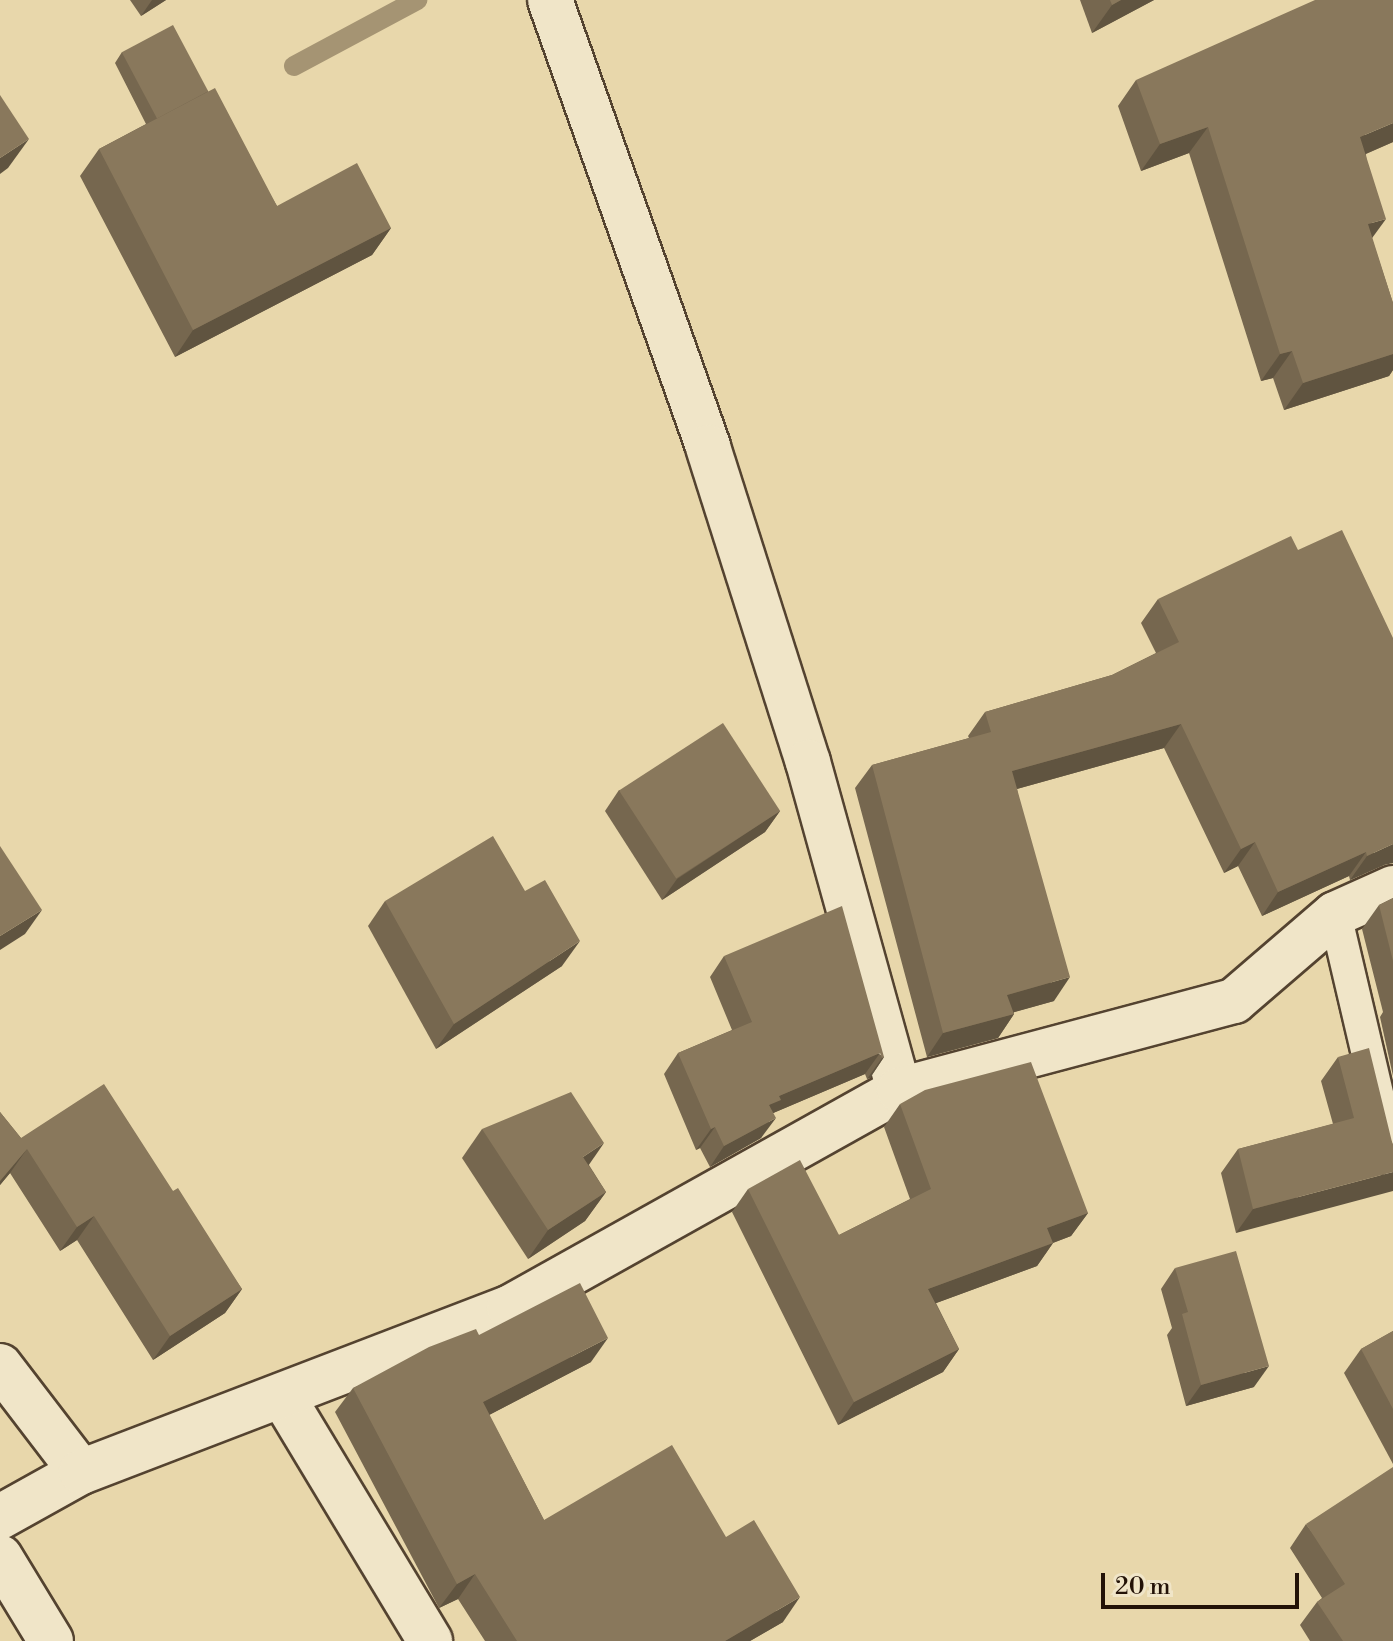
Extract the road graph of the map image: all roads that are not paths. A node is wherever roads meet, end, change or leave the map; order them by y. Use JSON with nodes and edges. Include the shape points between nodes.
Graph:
{"nodes":[{"id":1,"x":550,"y":0,"type":"edge"},
{"id":2,"x":1393,"y":888,"type":"edge"},
{"id":3,"x":1335,"y":914,"type":"junction"},
{"id":4,"x":899,"y":1090,"type":"junction"},
{"id":5,"x":1393,"y":1161,"type":"edge"},
{"id":6,"x":0,"y":1366,"type":"edge"},
{"id":7,"x":283,"y":1397,"type":"junction"},
{"id":8,"x":81,"y":1472,"type":"junction"},
{"id":9,"x":0,"y":1517,"type":"edge"},
{"id":10,"x":0,"y":1557,"type":"edge"},
{"id":11,"x":51,"y":1641,"type":"edge"},
{"id":12,"x":430,"y":1641,"type":"edge"}],
"edges":[{"from":1,"to":4,"type":"street","via":[[708,447],[808,762]]},
{"from":2,"to":3,"type":"street"},
{"from":3,"to":4,"type":"street","via":[[1234,1001]]},
{"from":3,"to":5,"type":"lane"},
{"from":4,"to":7,"type":"street","via":[[509,1308]]},
{"from":6,"to":8,"type":"street"},
{"from":7,"to":8,"type":"street"},
{"from":7,"to":12,"type":"street"},
{"from":8,"to":9,"type":"street"},
{"from":10,"to":11,"type":"street"}]}
